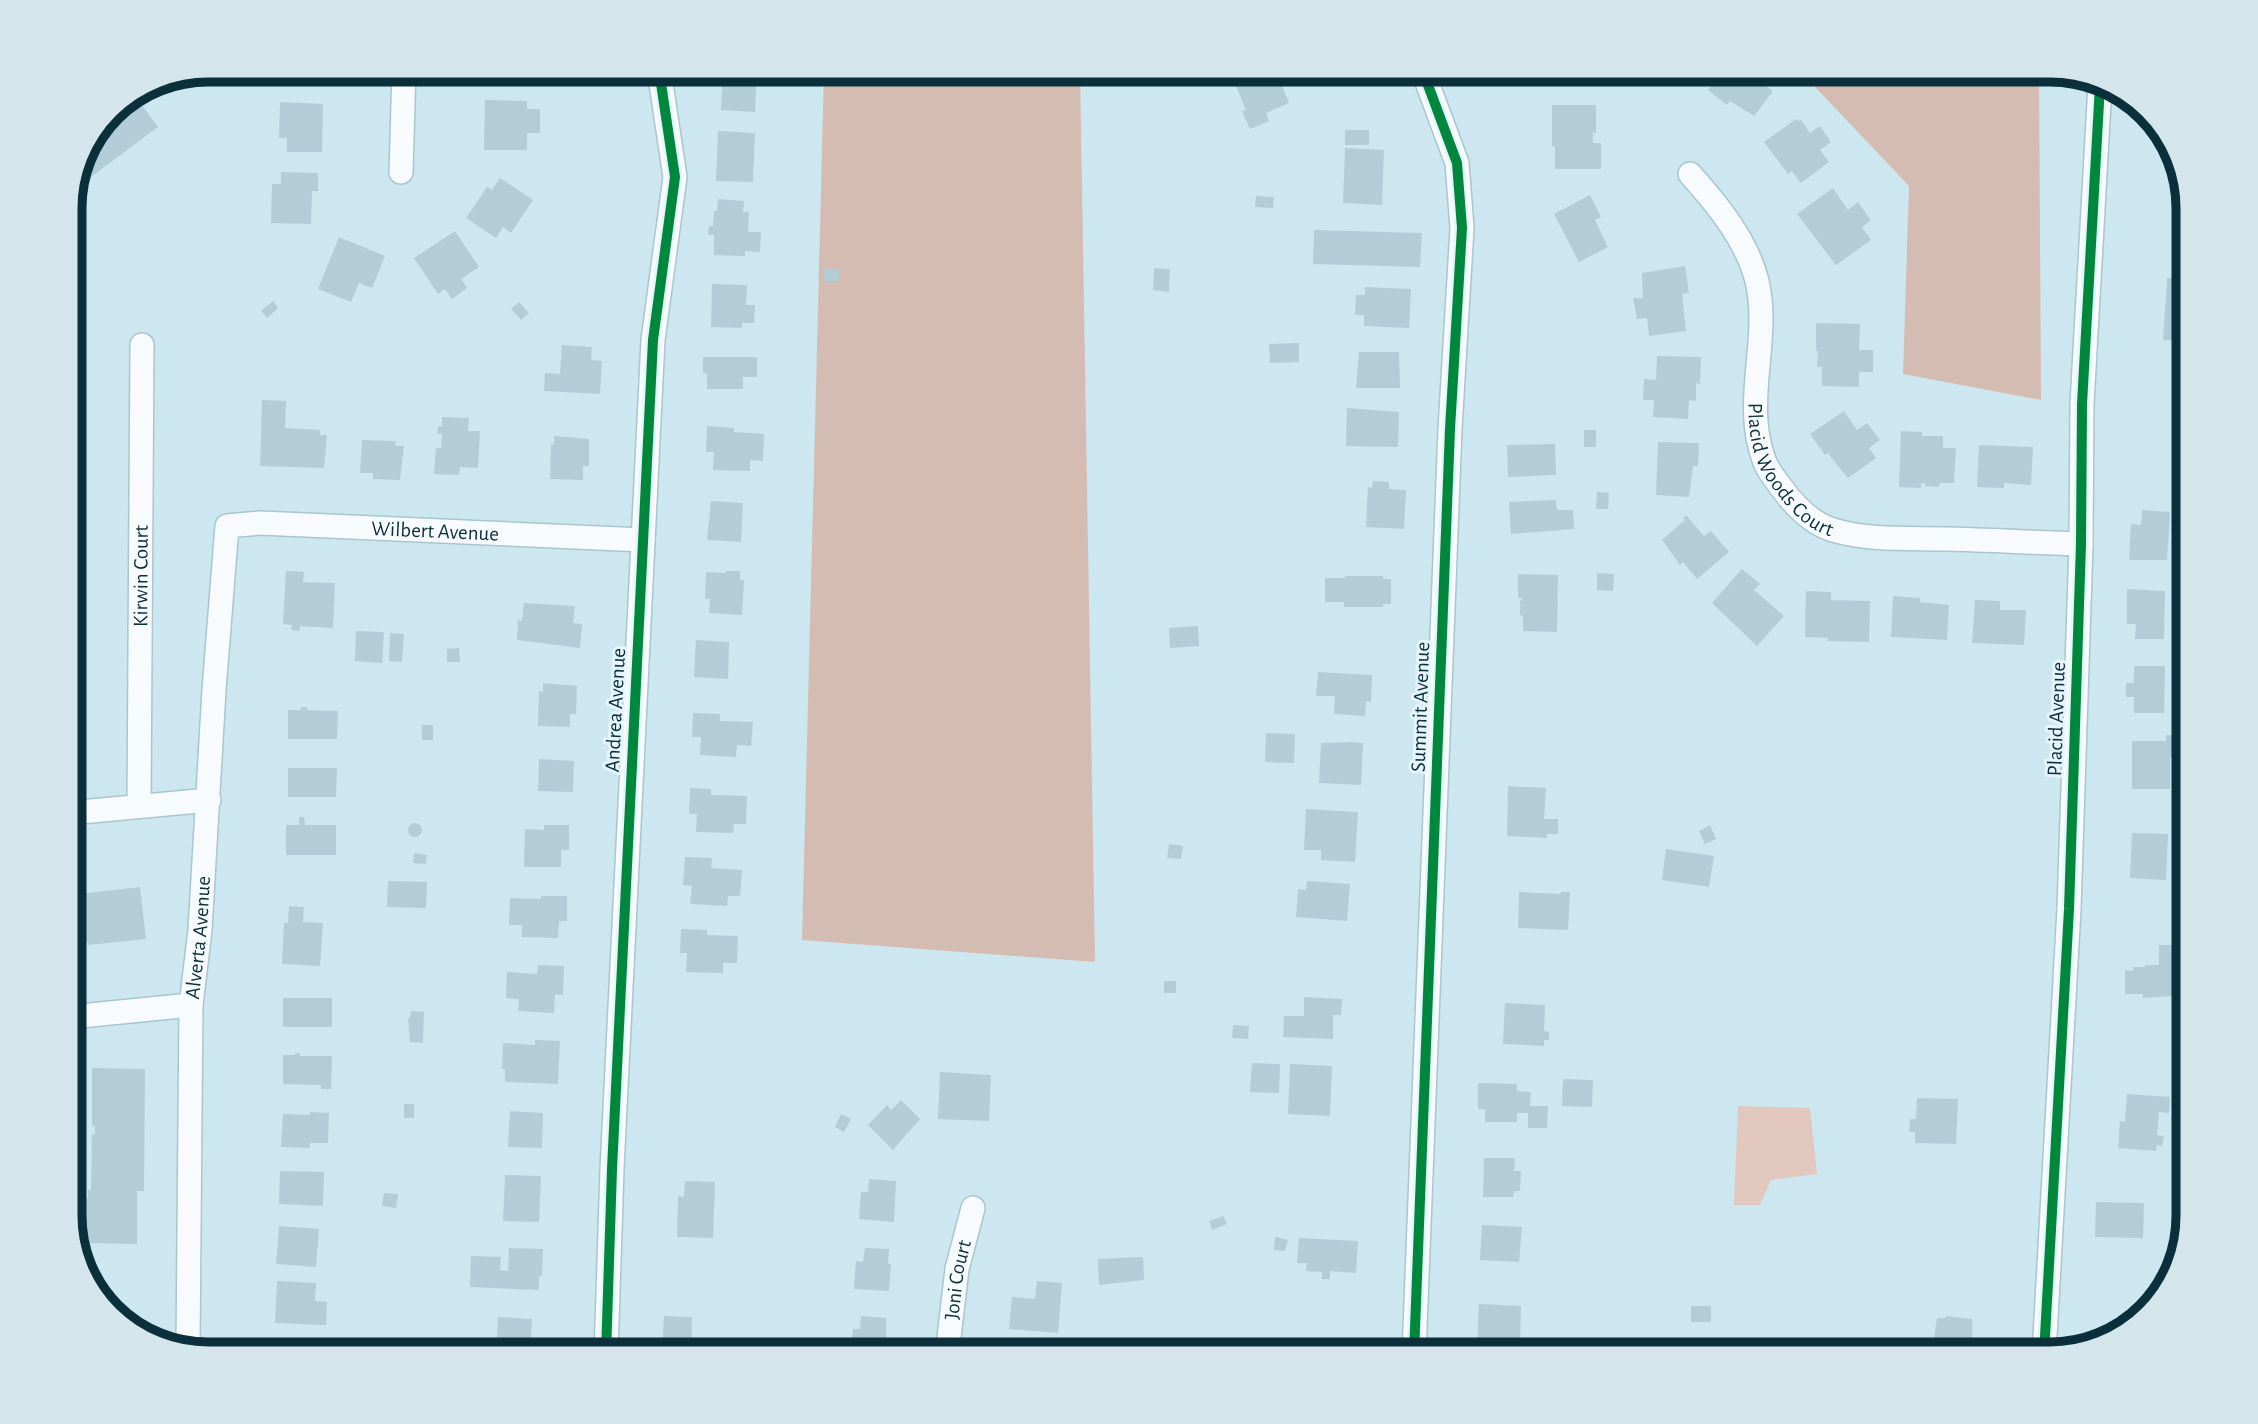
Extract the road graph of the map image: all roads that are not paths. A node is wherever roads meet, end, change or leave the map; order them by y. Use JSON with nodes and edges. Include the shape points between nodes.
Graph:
{"nodes":[{"id":1,"x":404,"y":82,"type":"edge"},
{"id":2,"x":661,"y":82,"type":"edge"},
{"id":3,"x":1426,"y":82,"type":"edge"},
{"id":4,"x":2100,"y":93,"type":"edge"},
{"id":5,"x":401,"y":172,"type":"dead end"},
{"id":6,"x":1690,"y":174,"type":"dead end"},
{"id":7,"x":142,"y":345,"type":"dead end"},
{"id":8,"x":227,"y":526,"type":"joint"},
{"id":9,"x":643,"y":540,"type":"junction"},
{"id":10,"x":2081,"y":544,"type":"junction"},
{"id":11,"x":209,"y":800,"type":"junction"},
{"id":12,"x":139,"y":805,"type":"junction"},
{"id":13,"x":83,"y":811,"type":"edge"},
{"id":14,"x":191,"y":1005,"type":"junction"},
{"id":15,"x":83,"y":1016,"type":"edge"},
{"id":16,"x":973,"y":1208,"type":"dead end"},
{"id":17,"x":188,"y":1340,"type":"edge"},
{"id":18,"x":606,"y":1342,"type":"edge"},
{"id":19,"x":948,"y":1342,"type":"edge"},
{"id":20,"x":1415,"y":1342,"type":"edge"},
{"id":21,"x":2045,"y":1342,"type":"edge"}],
"edges":[{"from":1,"to":5,"type":"street"},
{"from":2,"to":9,"type":"street","name":"Andrea Avenue","via":[[675,177],[653,340]]},
{"from":3,"to":20,"type":"street","name":"Summit Avenue","via":[[1457,163],[1462,228],[1450,429]]},
{"from":4,"to":10,"type":"street","name":"Placid Avenue","via":[[2082,404]]},
{"from":6,"to":10,"type":"street","name":"Placid Woods Court","via":[[1718,205],[1756,279],[1761,306],[1754,411],[1758,440],[1764,463],[1797,508],[1831,529],[1854,534]]},
{"from":7,"to":12,"type":"street","name":"Kirwin Court"},
{"from":8,"to":9,"type":"street","name":"Wilbert Avenue","via":[[260,523]]},
{"from":8,"to":11,"type":"street","name":"Alverta Avenue"},
{"from":9,"to":18,"type":"street","name":"Andrea Avenue"},
{"from":10,"to":21,"type":"street","name":"Placid Avenue","via":[[2069,909]]},
{"from":11,"to":12,"type":"street"},
{"from":11,"to":14,"type":"street","name":"Alverta Avenue"},
{"from":12,"to":13,"type":"street"},
{"from":14,"to":15,"type":"street"},
{"from":14,"to":17,"type":"street","name":"Alverta Avenue"},
{"from":16,"to":19,"type":"street","name":"Joni Court","via":[[957,1269]]}]}
